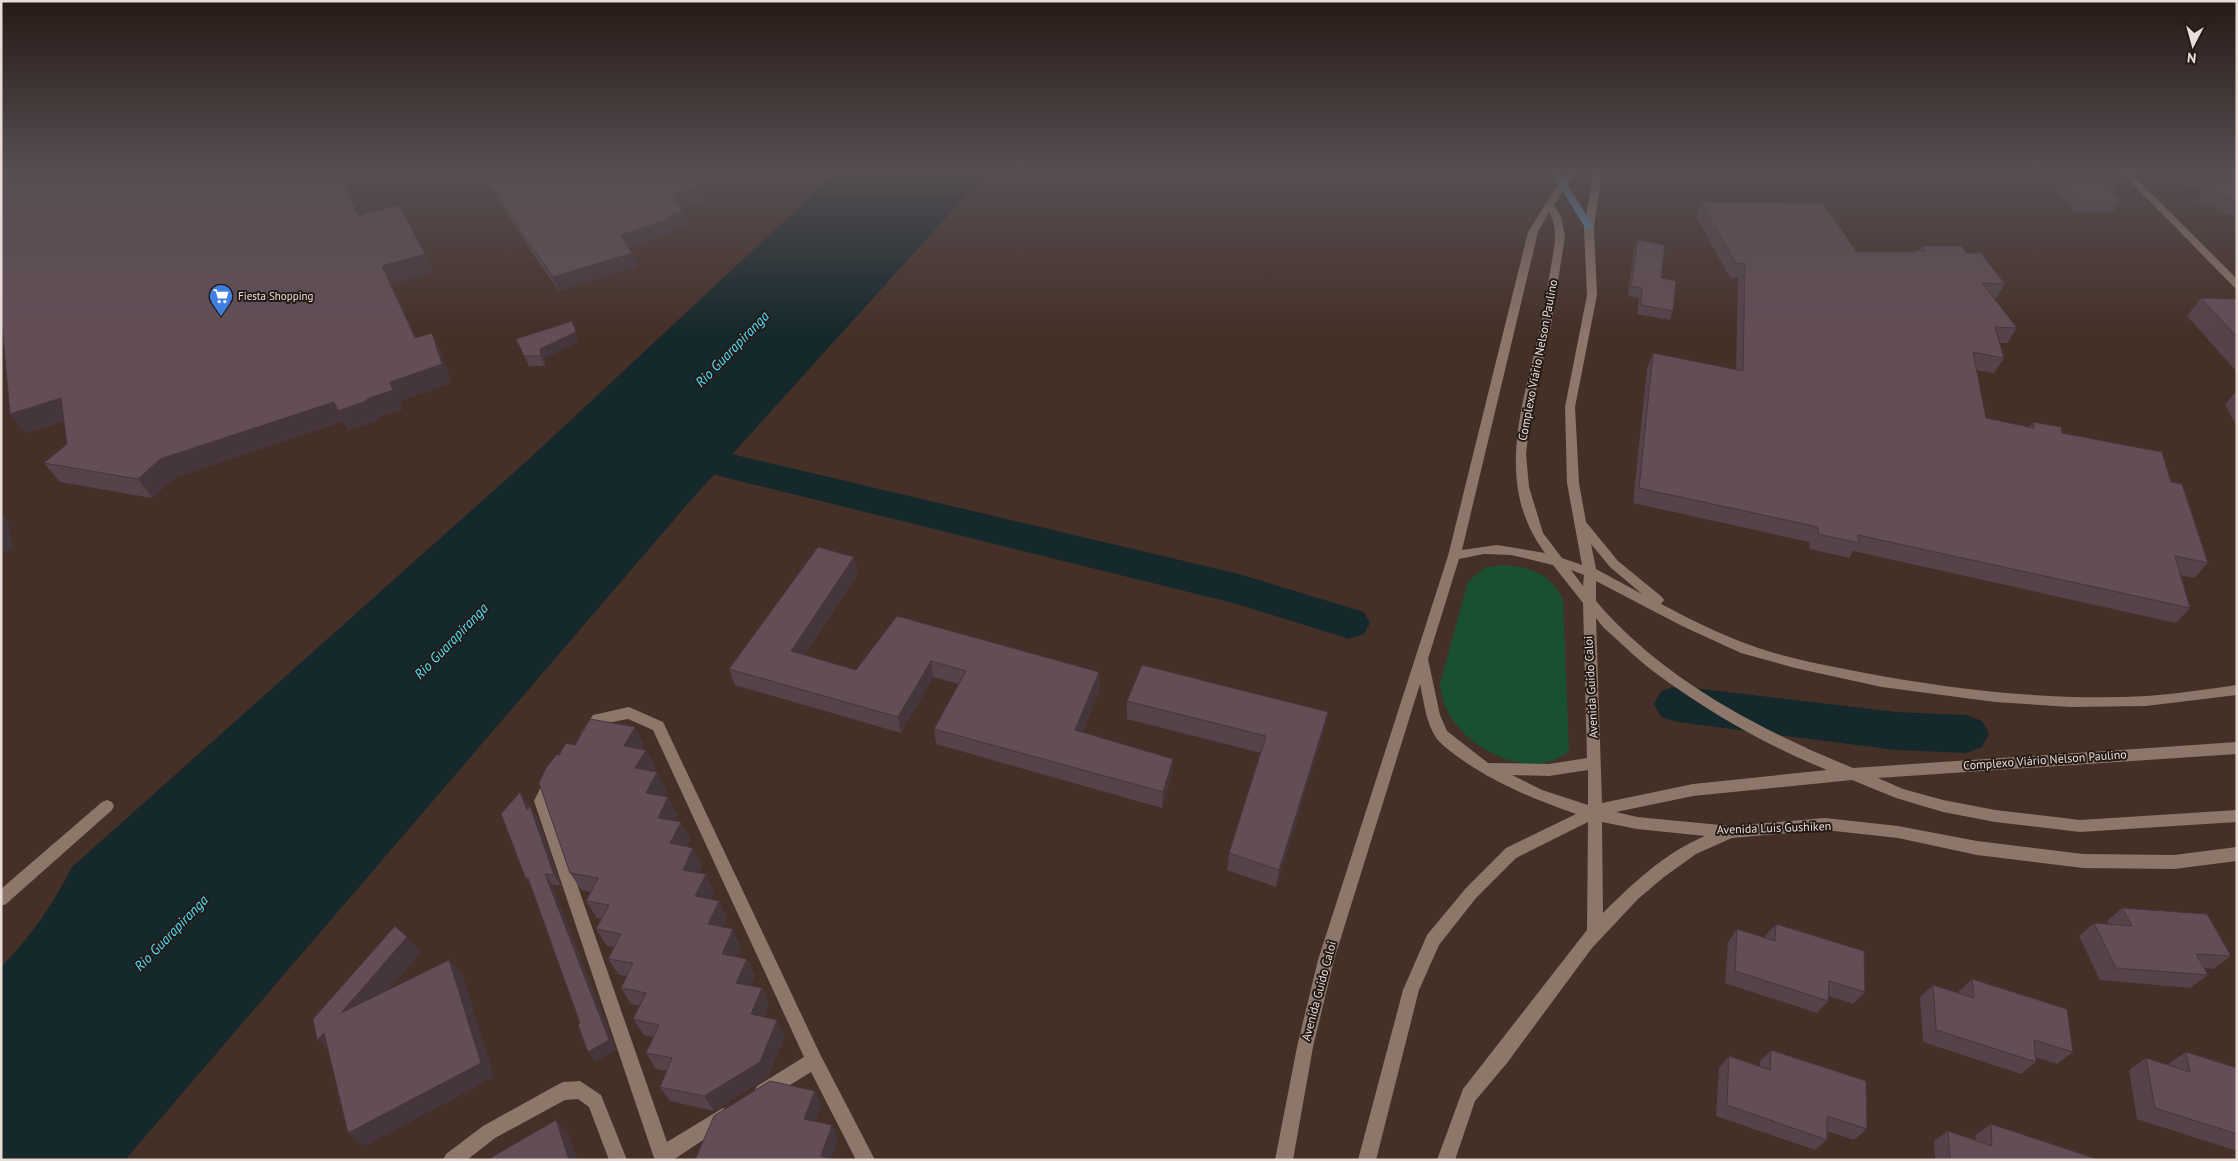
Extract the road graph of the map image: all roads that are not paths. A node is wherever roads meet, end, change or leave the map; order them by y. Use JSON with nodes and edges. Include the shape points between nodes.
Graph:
{"nodes":[{"id":1,"x":1536,"y":226,"type":"edge"},
{"id":2,"x":1558,"y":226,"type":"edge"},
{"id":3,"x":2179,"y":226,"type":"edge"},
{"id":4,"x":1589,"y":227,"type":"edge"},
{"id":5,"x":2237,"y":285,"type":"edge"},
{"id":6,"x":1581,"y":524,"type":"junction"},
{"id":7,"x":1454,"y":556,"type":"junction"},
{"id":8,"x":1590,"y":572,"type":"junction"},
{"id":9,"x":1702,"y":629,"type":"junction"},
{"id":10,"x":1422,"y":657,"type":"junction"},
{"id":11,"x":2237,"y":690,"type":"edge"},
{"id":12,"x":576,"y":747,"type":"edge"},
{"id":13,"x":2237,"y":748,"type":"edge"},
{"id":14,"x":1595,"y":763,"type":"junction"},
{"id":15,"x":1482,"y":767,"type":"junction"},
{"id":16,"x":560,"y":768,"type":"edge"},
{"id":17,"x":107,"y":806,"type":"dead end"},
{"id":18,"x":1594,"y":814,"type":"junction"},
{"id":19,"x":2237,"y":816,"type":"edge"},
{"id":20,"x":1731,"y":832,"type":"junction"},
{"id":21,"x":2237,"y":854,"type":"edge"},
{"id":22,"x":1,"y":899,"type":"edge"},
{"id":23,"x":1595,"y":932,"type":"junction"},
{"id":24,"x":814,"y":1060,"type":"junction"},
{"id":25,"x":663,"y":1157,"type":"edge"},
{"id":26,"x":452,"y":1160,"type":"edge"},
{"id":27,"x":618,"y":1160,"type":"edge"},
{"id":28,"x":866,"y":1160,"type":"edge"},
{"id":29,"x":1284,"y":1160,"type":"edge"},
{"id":30,"x":1367,"y":1160,"type":"edge"},
{"id":31,"x":1446,"y":1160,"type":"edge"}],
"edges":[{"from":1,"to":7,"type":"main road","name":"Avenida Guido Caloi"},
{"from":2,"to":19,"type":"main road","name":"Complexo Viário Nelson Paulino","via":[[1560,236],[1546,326],[1526,411],[1520,454],[1523,487],[1537,534],[1608,624],[1665,673],[1750,728],[1900,794],[1995,816],[2080,826]]},
{"from":3,"to":5,"type":"main road"},
{"from":4,"to":6,"type":"main road","name":"Avenida Guido Caloi","via":[[1592,295],[1570,407],[1573,483]]},
{"from":6,"to":8,"type":"main road","name":"Avenida Guido Caloi"},
{"from":6,"to":9,"type":"main road","via":[[1614,564],[1635,583]]},
{"from":7,"to":8,"type":"main road","via":[[1500,550],[1536,556]]},
{"from":7,"to":10,"type":"main road","name":"Avenida Guido Caloi"},
{"from":8,"to":9,"type":"main road"},
{"from":8,"to":14,"type":"main road","name":"Avenida Guido Caloi"},
{"from":9,"to":11,"type":"main road","via":[[1793,663],[1887,682],[1998,698],[2078,702],[2149,700]]},
{"from":10,"to":15,"type":"main road","name":"Avenida Luis Gushiken","via":[[1428,696],[1438,727],[1451,744]]},
{"from":10,"to":29,"type":"main road","name":"Avenida Guido Caloi","via":[[1326,960],[1305,1047]]},
{"from":12,"to":24,"type":"main road","via":[[598,719],[630,713],[658,726]]},
{"from":13,"to":30,"type":"main road","name":"Complexo Viário Nelson Paulino","via":[[1942,767],[1693,790],[1602,809],[1552,831],[1512,853],[1471,893],[1433,940],[1410,990]]},
{"from":14,"to":15,"type":"main road","via":[[1550,770]]},
{"from":14,"to":18,"type":"main road","name":"Avenida Guido Caloi"},
{"from":15,"to":18,"type":"main road","name":"Avenida Luis Gushiken","via":[[1537,794]]},
{"from":16,"to":25,"type":"main road","via":[[549,782],[541,801]]},
{"from":17,"to":22,"type":"main road"},
{"from":18,"to":20,"type":"main road","name":"Avenida Luis Gushiken","via":[[1637,823]]},
{"from":18,"to":23,"type":"main road","name":"Avenida Guido Caloi"},
{"from":20,"to":21,"type":"main road","name":"Avenida Luis Gushiken","via":[[1825,824],[1898,832],[1977,848],[2083,862],[2174,862]]},
{"from":20,"to":23,"type":"main road","via":[[1687,852],[1628,899]]},
{"from":23,"to":31,"type":"main road","via":[[1468,1096]]},
{"from":24,"to":25,"type":"main road"},
{"from":24,"to":28,"type":"main road"},
{"from":26,"to":27,"type":"main road","via":[[489,1132],[563,1090],[580,1090],[595,1101]]}]}
